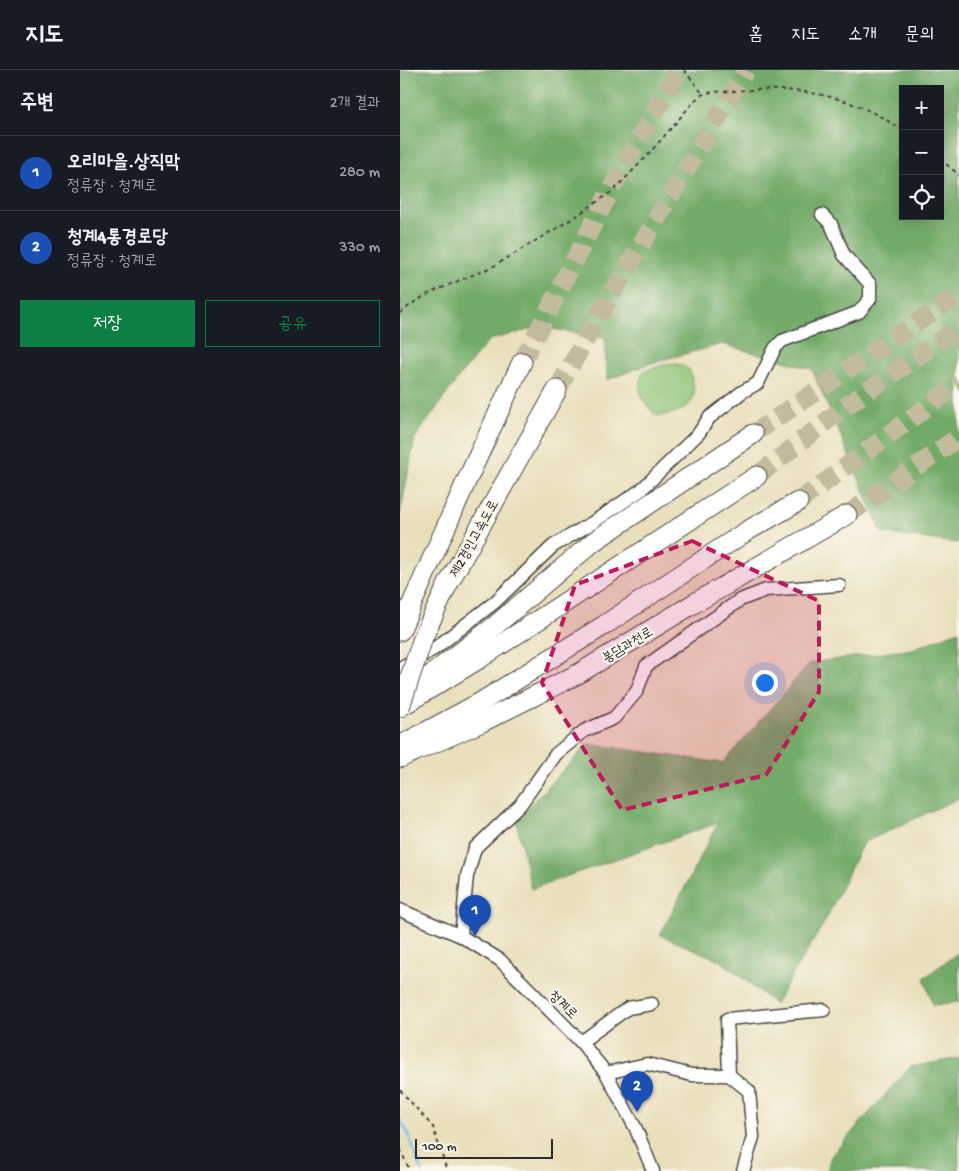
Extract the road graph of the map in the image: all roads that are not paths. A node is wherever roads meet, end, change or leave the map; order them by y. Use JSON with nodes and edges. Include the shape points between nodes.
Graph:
{"nodes":[{"id":1,"x":822,"y":215,"type":"dead end"},
{"id":2,"x":522,"y":362,"type":"tunnel mouth"},
{"id":3,"x":557,"y":390,"type":"tunnel mouth"},
{"id":4,"x":753,"y":434,"type":"tunnel mouth"},
{"id":5,"x":757,"y":476,"type":"tunnel mouth"},
{"id":6,"x":466,"y":482,"type":"junction"},
{"id":7,"x":798,"y":502,"type":"tunnel mouth"},
{"id":8,"x":847,"y":515,"type":"tunnel mouth"},
{"id":9,"x":839,"y":585,"type":"dead end"},
{"id":10,"x":400,"y":602,"type":"edge"},
{"id":11,"x":400,"y":631,"type":"edge"},
{"id":12,"x":424,"y":635,"type":"junction"},
{"id":13,"x":400,"y":668,"type":"edge"},
{"id":14,"x":400,"y":691,"type":"edge"},
{"id":15,"x":400,"y":707,"type":"edge"},
{"id":16,"x":400,"y":746,"type":"edge"},
{"id":17,"x":400,"y":758,"type":"edge"},
{"id":18,"x":400,"y":910,"type":"edge"},
{"id":19,"x":461,"y":936,"type":"junction"},
{"id":20,"x":652,"y":1004,"type":"dead end"},
{"id":21,"x":824,"y":1010,"type":"dead end"},
{"id":22,"x":580,"y":1042,"type":"junction"},
{"id":23,"x":606,"y":1073,"type":"junction"},
{"id":24,"x":729,"y":1075,"type":"junction"},
{"id":25,"x":653,"y":1171,"type":"edge"},
{"id":26,"x":743,"y":1171,"type":"edge"}],
"edges":[{"from":1,"to":13,"type":"street","via":[[831,224],[844,255],[870,284],[870,298],[859,312],[782,341],[775,348],[758,383],[709,418],[699,433],[641,490],[553,546],[495,602],[434,649]]},
{"from":2,"to":6,"type":"highway","name":"제2경인고속도로"},
{"from":3,"to":12,"type":"highway","name":"제2경인고속도로","via":[[448,584]]},
{"from":4,"to":14,"type":"highway","via":[[593,542],[497,624],[423,680]]},
{"from":5,"to":15,"type":"highway","via":[[479,659]]},
{"from":6,"to":10,"type":"highway"},
{"from":6,"to":11,"type":"highway","name":"제2경인고속도로"},
{"from":7,"to":16,"type":"highway","name":"봉담과천로","via":[[747,531],[604,626],[481,702]]},
{"from":8,"to":17,"type":"highway","name":"봉담과천로","via":[[578,674]]},
{"from":9,"to":19,"type":"street","via":[[766,590],[740,600],[646,666],[637,691],[614,718],[584,731],[556,754],[520,805],[475,848],[467,876]]},
{"from":12,"to":14,"type":"highway","name":"제2경인고속도로","bridge":true},
{"from":12,"to":15,"type":"highway","bridge":true},
{"from":18,"to":19,"type":"street","name":"청계로"},
{"from":19,"to":22,"type":"street","name":"청계로","via":[[500,960]]},
{"from":20,"to":22,"type":"street","via":[[628,1008]]},
{"from":21,"to":24,"type":"street","via":[[727,1019]]},
{"from":22,"to":23,"type":"street","name":"청계로"},
{"from":23,"to":24,"type":"street","via":[[647,1064],[692,1075]]},
{"from":23,"to":25,"type":"street","name":"청계로","via":[[636,1129]]},
{"from":24,"to":26,"type":"street","via":[[749,1091],[753,1137]]}]}
